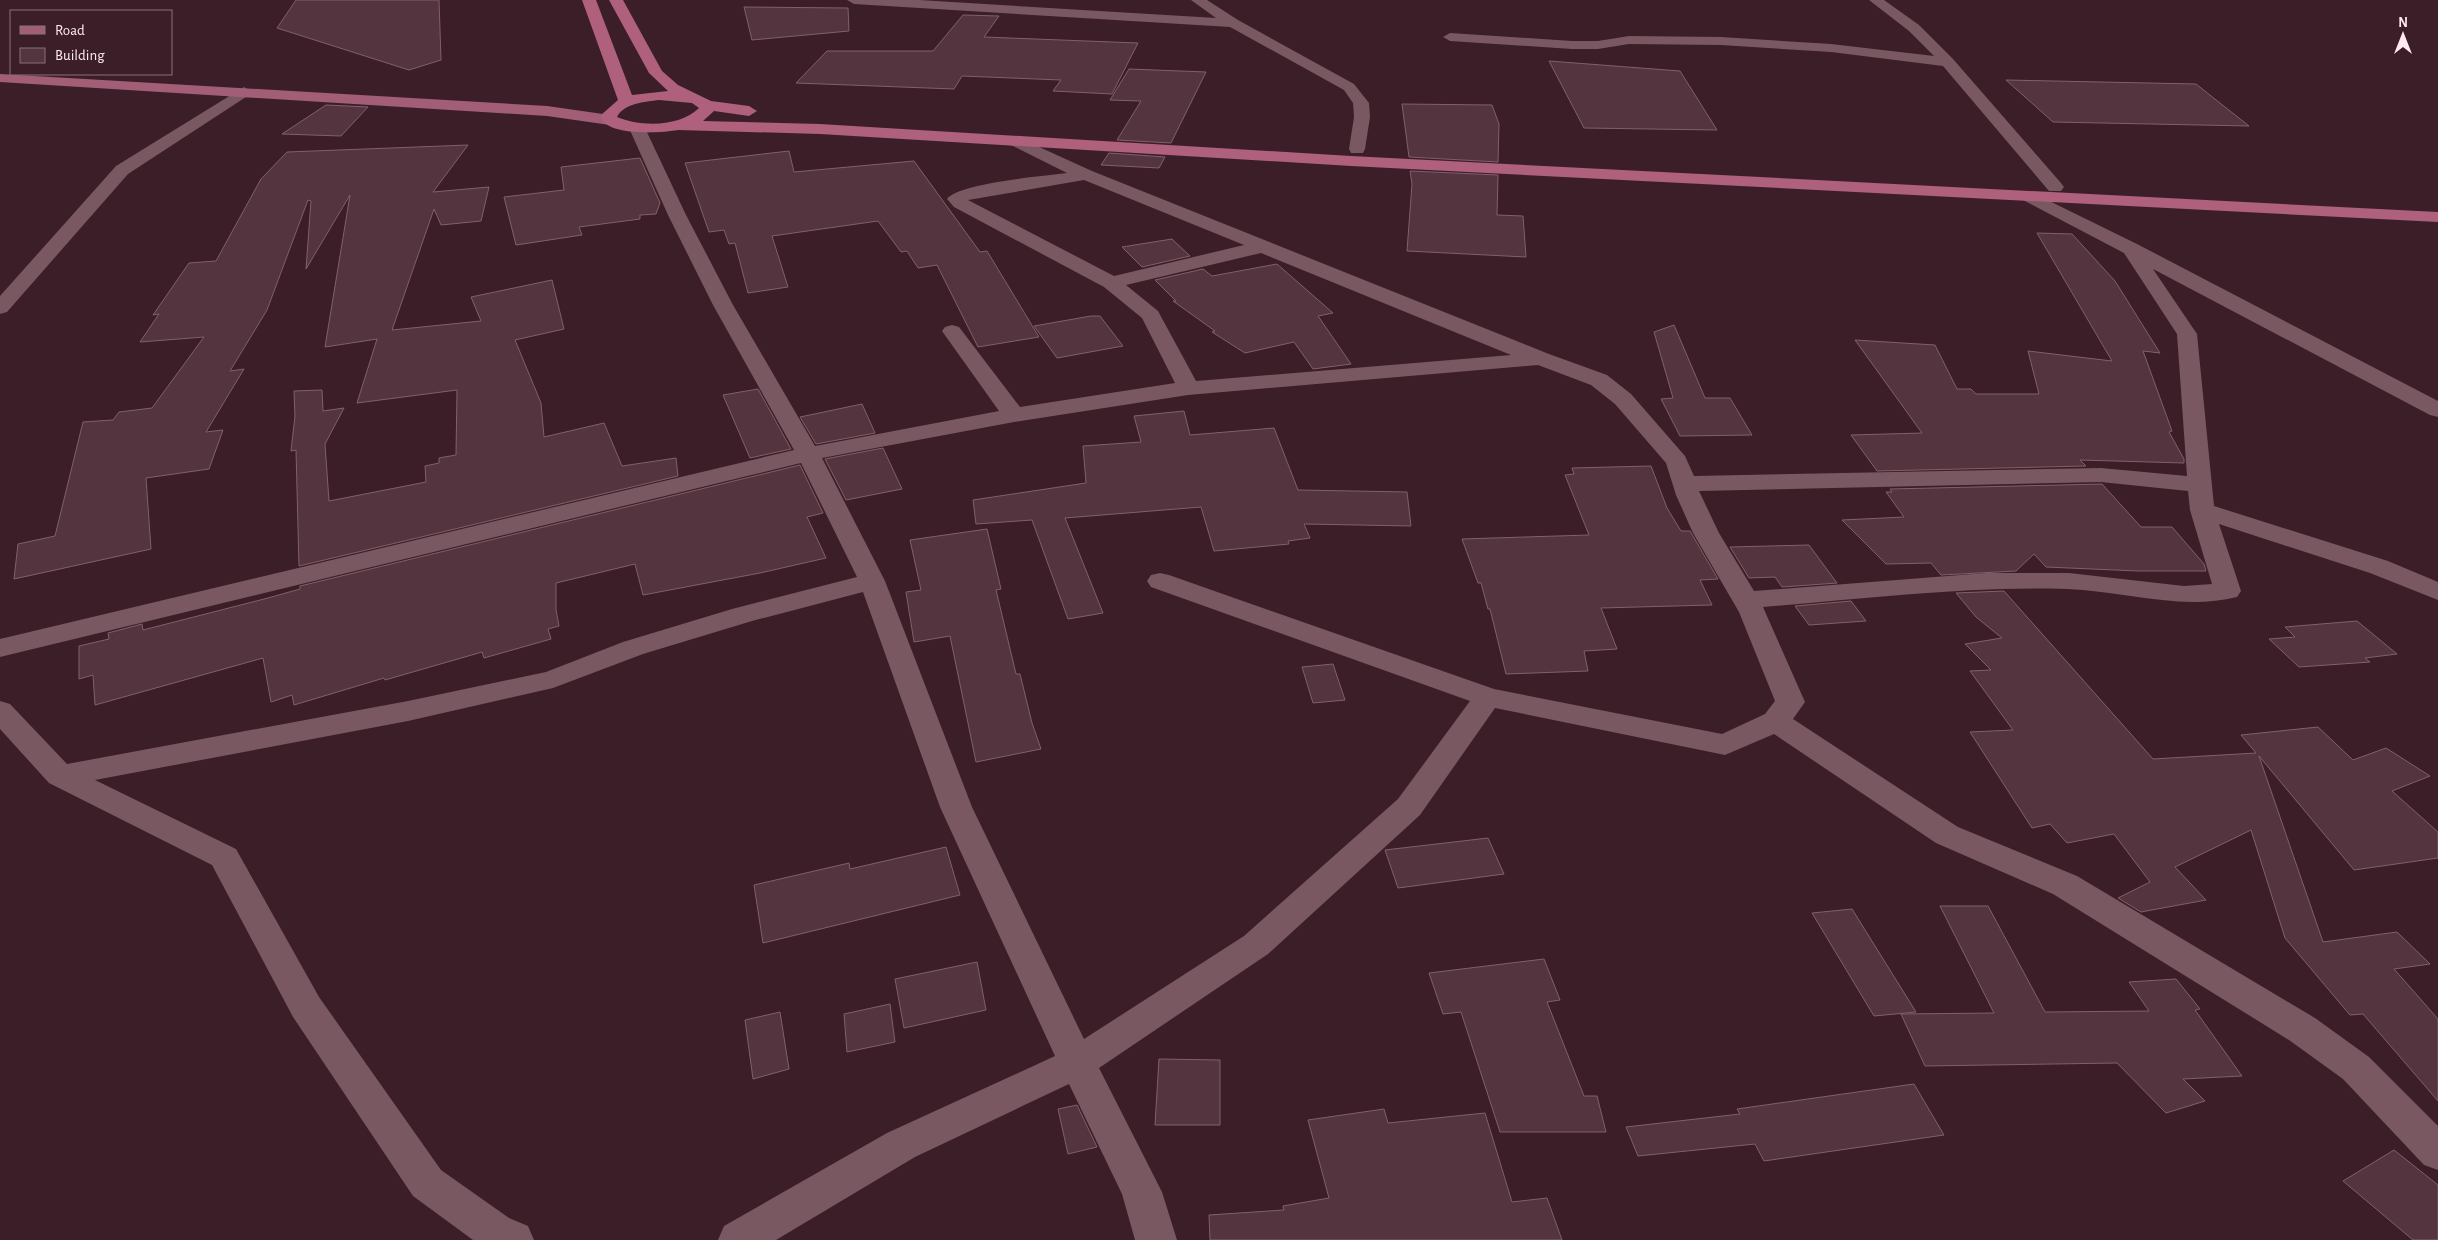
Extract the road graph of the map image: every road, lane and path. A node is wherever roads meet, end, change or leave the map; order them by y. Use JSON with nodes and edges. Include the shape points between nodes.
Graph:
{"nodes":[{"id":1,"x":589,"y":0,"type":"edge"},
{"id":2,"x":616,"y":0,"type":"edge"},
{"id":3,"x":854,"y":0,"type":"edge"},
{"id":4,"x":1198,"y":0,"type":"edge"},
{"id":5,"x":1876,"y":0,"type":"edge"},
{"id":6,"x":1233,"y":23,"type":"junction"},
{"id":7,"x":1450,"y":37,"type":"dead end"},
{"id":8,"x":1948,"y":62,"type":"junction"},
{"id":9,"x":114,"y":75,"type":"edge"},
{"id":10,"x":0,"y":78,"type":"edge"},
{"id":11,"x":244,"y":92,"type":"junction"},
{"id":12,"x":699,"y":102,"type":"junction"},
{"id":13,"x":628,"y":112,"type":"junction"},
{"id":14,"x":610,"y":120,"type":"junction"},
{"id":15,"x":675,"y":125,"type":"junction"},
{"id":16,"x":1015,"y":141,"type":"junction"},
{"id":17,"x":1357,"y":150,"type":"junction"},
{"id":18,"x":1086,"y":175,"type":"junction"},
{"id":19,"x":2054,"y":187,"type":"junction"},
{"id":20,"x":2029,"y":196,"type":"junction"},
{"id":21,"x":2224,"y":204,"type":"junction"},
{"id":22,"x":2438,"y":217,"type":"edge"},
{"id":23,"x":1265,"y":246,"type":"junction"},
{"id":24,"x":2130,"y":248,"type":"junction"},
{"id":25,"x":1111,"y":283,"type":"junction"},
{"id":26,"x":0,"y":308,"type":"edge"},
{"id":27,"x":952,"y":331,"type":"dead end"},
{"id":28,"x":1541,"y":359,"type":"junction"},
{"id":29,"x":1188,"y":388,"type":"junction"},
{"id":30,"x":2438,"y":410,"type":"edge"},
{"id":31,"x":1014,"y":415,"type":"junction"},
{"id":32,"x":808,"y":454,"type":"junction"},
{"id":33,"x":1685,"y":484,"type":"junction"},
{"id":34,"x":2201,"y":497,"type":"junction"},
{"id":35,"x":1160,"y":580,"type":"dead end"},
{"id":36,"x":872,"y":581,"type":"junction"},
{"id":37,"x":2438,"y":592,"type":"edge"},
{"id":38,"x":1746,"y":600,"type":"junction"},
{"id":39,"x":0,"y":648,"type":"edge"},
{"id":40,"x":1488,"y":697,"type":"junction"},
{"id":41,"x":0,"y":711,"type":"edge"},
{"id":42,"x":1776,"y":721,"type":"junction"},
{"id":43,"x":60,"y":776,"type":"junction"},
{"id":44,"x":1076,"y":1064,"type":"junction"},
{"id":45,"x":2438,"y":1153,"type":"edge"},
{"id":46,"x":512,"y":1240,"type":"edge"},
{"id":47,"x":739,"y":1240,"type":"edge"},
{"id":48,"x":1156,"y":1240,"type":"edge"}],
"edges":[{"from":1,"to":13,"type":"highway"},
{"from":2,"to":12,"type":"highway","via":[[656,73],[673,88]]},
{"from":3,"to":6,"type":"street"},
{"from":4,"to":6,"type":"street"},
{"from":5,"to":8,"type":"street","via":[[1914,28]]},
{"from":6,"to":17,"type":"street","via":[[1349,87],[1361,103]]},
{"from":7,"to":8,"type":"street","via":[[1598,46],[1629,40],[1721,41],[1830,48]]},
{"from":8,"to":19,"type":"street"},
{"from":9,"to":13,"type":"main road"},
{"from":10,"to":11,"type":"main road"},
{"from":11,"to":14,"type":"main road","via":[[547,111]]},
{"from":11,"to":26,"type":"street","via":[[122,170]]},
{"from":12,"to":13,"type":"highway","via":[[667,96]]},
{"from":12,"to":15,"type":"highway","via":[[707,109],[700,116]]},
{"from":12,"to":17,"type":"highway","via":[[835,118]]},
{"from":13,"to":14,"type":"highway","via":[[609,115]]},
{"from":13,"to":14,"type":"highway","via":[[620,125]]},
{"from":13,"to":15,"type":"highway"},
{"from":13,"to":32,"type":"street","via":[[724,305]]},
{"from":15,"to":16,"type":"highway","via":[[820,129]]},
{"from":16,"to":18,"type":"street"},
{"from":16,"to":20,"type":"highway"},
{"from":17,"to":19,"type":"highway"},
{"from":18,"to":23,"type":"street"},
{"from":18,"to":25,"type":"street","via":[[966,193],[956,199]]},
{"from":19,"to":21,"type":"highway"},
{"from":20,"to":21,"type":"highway"},
{"from":20,"to":24,"type":"street"},
{"from":21,"to":22,"type":"highway"},
{"from":23,"to":25,"type":"street"},
{"from":23,"to":28,"type":"street"},
{"from":24,"to":30,"type":"street"},
{"from":24,"to":34,"type":"street","via":[[2187,334]]},
{"from":25,"to":29,"type":"street","via":[[1151,315]]},
{"from":27,"to":31,"type":"street"},
{"from":28,"to":29,"type":"street"},
{"from":28,"to":33,"type":"street","via":[[1599,380],[1623,398],[1677,461]]},
{"from":29,"to":31,"type":"street"},
{"from":31,"to":32,"type":"street"},
{"from":32,"to":36,"type":"street"},
{"from":32,"to":39,"type":"street"},
{"from":33,"to":34,"type":"street","via":[[2102,475]]},
{"from":33,"to":38,"type":"street","via":[[1706,532]]},
{"from":34,"to":37,"type":"street"},
{"from":34,"to":38,"type":"street","via":[[2228,591],[2184,594],[2069,581],[1986,581]]},
{"from":35,"to":40,"type":"street"},
{"from":36,"to":43,"type":"street","via":[[633,648],[554,679],[408,712]]},
{"from":36,"to":44,"type":"street","via":[[956,807]]},
{"from":38,"to":42,"type":"street","via":[[1790,702]]},
{"from":40,"to":42,"type":"street","via":[[1725,745]]},
{"from":40,"to":44,"type":"street","via":[[1409,807],[1256,945]]},
{"from":41,"to":43,"type":"street"},
{"from":42,"to":45,"type":"street","via":[[1947,835],[2065,885],[2302,1029],[2356,1068]]},
{"from":43,"to":46,"type":"street","via":[[224,858],[306,1007],[427,1183],[494,1231]]},
{"from":44,"to":47,"type":"street","via":[[901,1145]]},
{"from":44,"to":48,"type":"street","via":[[1142,1192]]}]}
